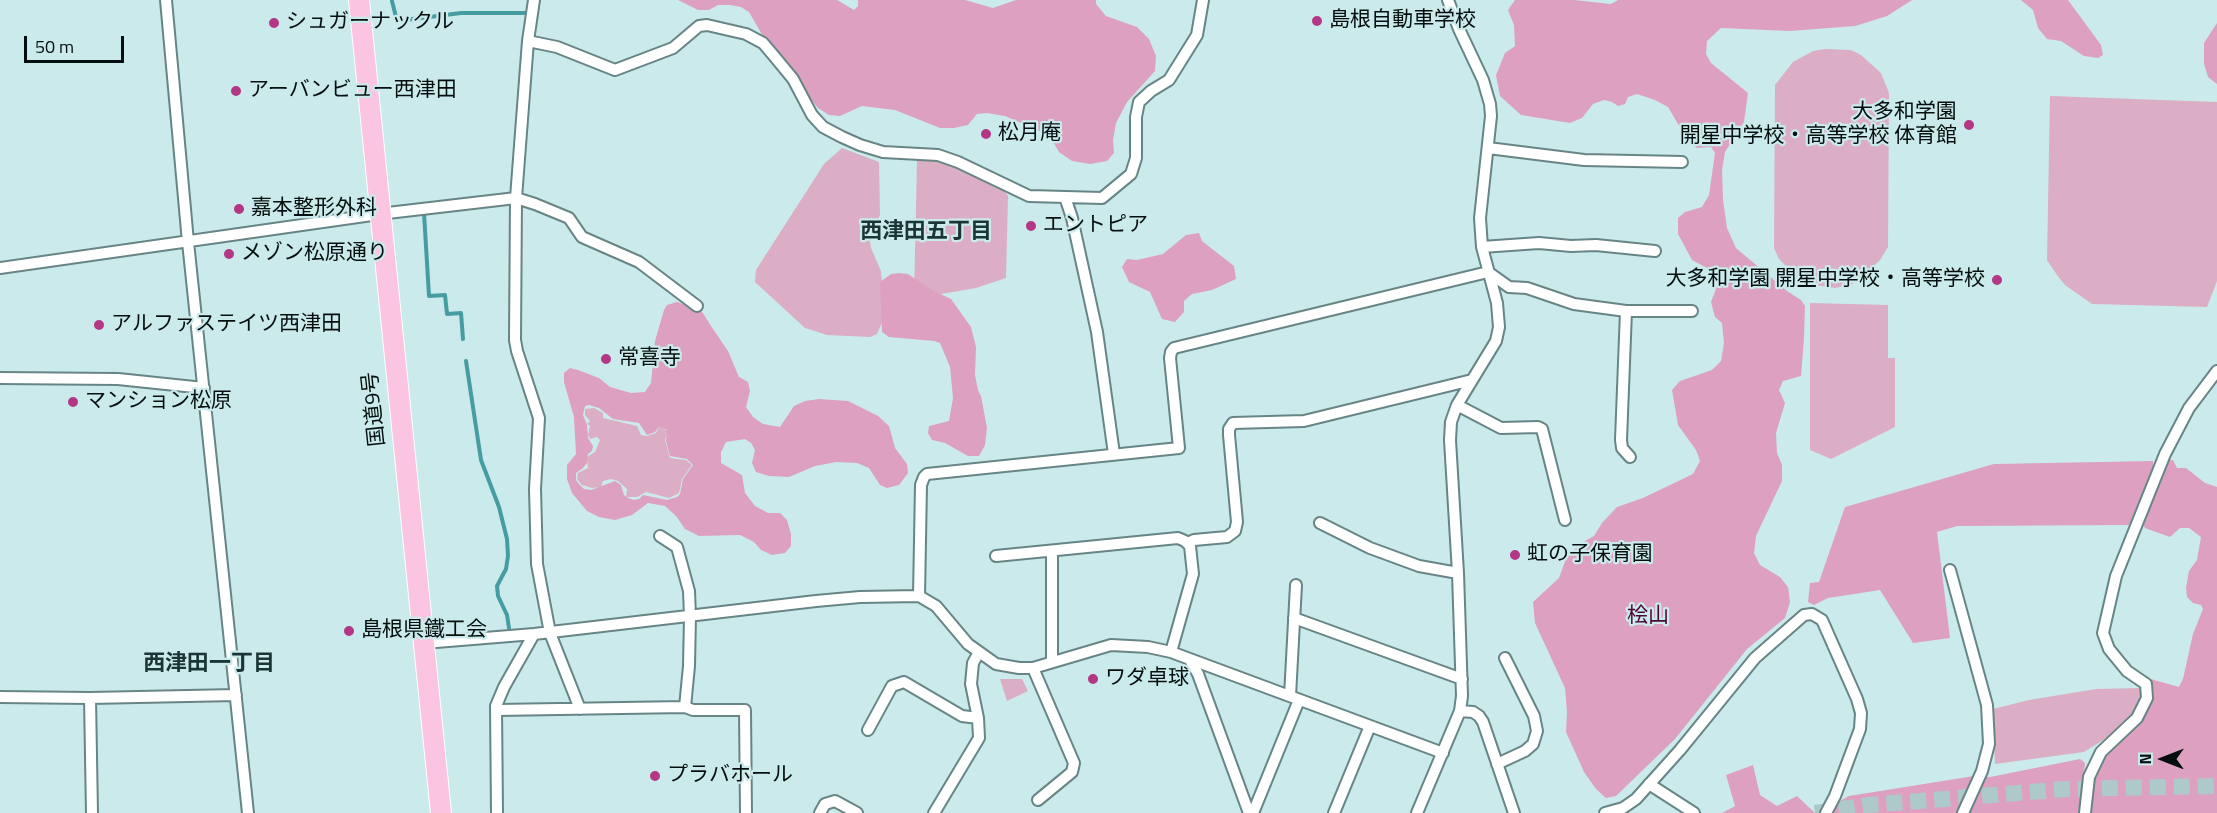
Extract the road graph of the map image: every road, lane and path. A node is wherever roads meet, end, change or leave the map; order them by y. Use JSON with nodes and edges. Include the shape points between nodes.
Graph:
{"nodes":[{"id":1,"x":166,"y":0,"type":"edge"},
{"id":2,"x":359,"y":0,"type":"edge"},
{"id":3,"x":534,"y":0,"type":"edge"},
{"id":4,"x":1203,"y":0,"type":"edge"},
{"id":5,"x":1448,"y":0,"type":"edge"},
{"id":6,"x":528,"y":41,"type":"junction"},
{"id":7,"x":1488,"y":148,"type":"junction"},
{"id":8,"x":1682,"y":162,"type":"dead end"},
{"id":9,"x":1065,"y":197,"type":"junction"},
{"id":10,"x":516,"y":198,"type":"junction"},
{"id":11,"x":380,"y":214,"type":"junction"},
{"id":12,"x":188,"y":242,"type":"junction"},
{"id":13,"x":1482,"y":247,"type":"junction"},
{"id":14,"x":1655,"y":251,"type":"dead end"},
{"id":15,"x":0,"y":268,"type":"edge"},
{"id":16,"x":1488,"y":272,"type":"junction"},
{"id":17,"x":697,"y":306,"type":"dead end"},
{"id":18,"x":1626,"y":311,"type":"junction"},
{"id":19,"x":1692,"y":311,"type":"dead end"},
{"id":20,"x":2217,"y":371,"type":"edge"},
{"id":21,"x":0,"y":378,"type":"edge"},
{"id":22,"x":1472,"y":380,"type":"junction"},
{"id":23,"x":204,"y":388,"type":"junction"},
{"id":24,"x":1457,"y":405,"type":"junction"},
{"id":25,"x":1114,"y":454,"type":"junction"},
{"id":26,"x":1630,"y":457,"type":"dead end"},
{"id":27,"x":1565,"y":520,"type":"dead end"},
{"id":28,"x":1320,"y":523,"type":"dead end"},
{"id":29,"x":660,"y":536,"type":"dead end"},
{"id":30,"x":1188,"y":543,"type":"junction"},
{"id":31,"x":1052,"y":551,"type":"junction"},
{"id":32,"x":996,"y":556,"type":"dead end"},
{"id":33,"x":1950,"y":570,"type":"dead end"},
{"id":34,"x":1458,"y":573,"type":"junction"},
{"id":35,"x":1296,"y":585,"type":"dead end"},
{"id":36,"x":919,"y":596,"type":"junction"},
{"id":37,"x":690,"y":617,"type":"junction"},
{"id":38,"x":1294,"y":618,"type":"junction"},
{"id":39,"x":550,"y":633,"type":"junction"},
{"id":40,"x":534,"y":634,"type":"junction"},
{"id":41,"x":424,"y":643,"type":"junction"},
{"id":42,"x":978,"y":652,"type":"junction"},
{"id":43,"x":1172,"y":652,"type":"junction"},
{"id":44,"x":1505,"y":658,"type":"dead end"},
{"id":45,"x":1190,"y":660,"type":"junction"},
{"id":46,"x":1052,"y":662,"type":"junction"},
{"id":47,"x":1033,"y":668,"type":"junction"},
{"id":48,"x":1462,"y":679,"type":"junction"},
{"id":49,"x":236,"y":695,"type":"junction"},
{"id":50,"x":0,"y":697,"type":"edge"},
{"id":51,"x":90,"y":698,"type":"junction"},
{"id":52,"x":1294,"y":698,"type":"junction"},
{"id":53,"x":684,"y":708,"type":"junction"},
{"id":54,"x":580,"y":709,"type":"junction"},
{"id":55,"x":496,"y":710,"type":"junction"},
{"id":56,"x":1460,"y":711,"type":"junction"},
{"id":57,"x":978,"y":718,"type":"junction"},
{"id":58,"x":1370,"y":726,"type":"junction"},
{"id":59,"x":868,"y":730,"type":"dead end"},
{"id":60,"x":1443,"y":753,"type":"junction"},
{"id":61,"x":1497,"y":764,"type":"junction"},
{"id":62,"x":1649,"y":784,"type":"junction"},
{"id":63,"x":1038,"y":800,"type":"dead end"},
{"id":64,"x":1626,"y":811,"type":"edge"},
{"id":65,"x":92,"y":813,"type":"edge"},
{"id":66,"x":248,"y":813,"type":"edge"},
{"id":67,"x":441,"y":813,"type":"edge"},
{"id":68,"x":497,"y":813,"type":"edge"},
{"id":69,"x":746,"y":813,"type":"edge"},
{"id":70,"x":820,"y":813,"type":"edge"},
{"id":71,"x":857,"y":813,"type":"edge"},
{"id":72,"x":934,"y":813,"type":"edge"},
{"id":73,"x":1251,"y":813,"type":"edge"},
{"id":74,"x":1334,"y":813,"type":"edge"},
{"id":75,"x":1417,"y":813,"type":"edge"},
{"id":76,"x":1514,"y":813,"type":"edge"},
{"id":77,"x":1605,"y":813,"type":"edge"},
{"id":78,"x":1694,"y":813,"type":"edge"},
{"id":79,"x":1826,"y":813,"type":"edge"},
{"id":80,"x":1963,"y":813,"type":"edge"},
{"id":81,"x":2085,"y":813,"type":"edge"}],
"edges":[{"from":1,"to":12,"type":"street"},
{"from":2,"to":11,"type":"highway","name":"国道9号"},
{"from":3,"to":6,"type":"street"},
{"from":4,"to":9,"type":"street","via":[[1197,35],[1169,80],[1139,102],[1136,158],[1131,174],[1102,198]]},
{"from":5,"to":7,"type":"street","via":[[1484,80],[1491,116]]},
{"from":6,"to":9,"type":"street","via":[[557,47],[615,70],[673,48],[699,26],[747,34],[763,43],[793,79],[823,127],[883,152],[925,153],[958,162],[1029,196]]},
{"from":6,"to":10,"type":"street"},
{"from":7,"to":8,"type":"street","via":[[1584,160]]},
{"from":7,"to":13,"type":"street","via":[[1480,218]]},
{"from":9,"to":25,"type":"street","via":[[1097,332]]},
{"from":10,"to":11,"type":"street"},
{"from":10,"to":17,"type":"street","via":[[569,218],[582,237],[639,262]]},
{"from":10,"to":39,"type":"street","via":[[515,340],[539,418],[535,489],[537,564]]},
{"from":11,"to":12,"type":"street"},
{"from":11,"to":41,"type":"highway","name":"国道9号"},
{"from":12,"to":15,"type":"street"},
{"from":12,"to":23,"type":"street"},
{"from":13,"to":14,"type":"street","via":[[1539,243]]},
{"from":13,"to":16,"type":"street"},
{"from":16,"to":18,"type":"street","via":[[1509,287],[1527,288],[1574,304]]},
{"from":16,"to":22,"type":"street","via":[[1499,311],[1498,335]]},
{"from":16,"to":25,"type":"street","via":[[1174,348],[1170,358],[1179,448]]},
{"from":18,"to":19,"type":"street"},
{"from":18,"to":26,"type":"street","via":[[1621,440]]},
{"from":20,"to":81,"type":"street","via":[[2189,408],[2165,454],[2116,576],[2103,633],[2109,649],[2127,671],[2146,684],[2147,699],[2137,718],[2101,752],[2089,777]]},
{"from":21,"to":23,"type":"street","via":[[118,379]]},
{"from":22,"to":24,"type":"street"},
{"from":22,"to":30,"type":"street","via":[[1304,421],[1233,423],[1229,435],[1235,531],[1227,537]]},
{"from":23,"to":49,"type":"street"},
{"from":24,"to":27,"type":"street","via":[[1501,428],[1542,429]]},
{"from":24,"to":34,"type":"street","via":[[1450,440]]},
{"from":25,"to":36,"type":"street","via":[[943,471],[924,477]]},
{"from":28,"to":34,"type":"street","via":[[1379,552],[1419,566]]},
{"from":29,"to":37,"type":"street","via":[[677,547],[689,591]]},
{"from":30,"to":31,"type":"street","via":[[1178,538]]},
{"from":30,"to":43,"type":"street","via":[[1193,573]]},
{"from":31,"to":32,"type":"street"},
{"from":31,"to":46,"type":"street"},
{"from":33,"to":80,"type":"street","via":[[1987,705],[1989,744]]},
{"from":34,"to":48,"type":"street"},
{"from":35,"to":38,"type":"street"},
{"from":36,"to":37,"type":"street","via":[[827,600]]},
{"from":36,"to":42,"type":"street","via":[[936,606]]},
{"from":37,"to":39,"type":"street"},
{"from":37,"to":53,"type":"street"},
{"from":38,"to":48,"type":"street"},
{"from":38,"to":52,"type":"street"},
{"from":39,"to":40,"type":"street"},
{"from":39,"to":54,"type":"street"},
{"from":40,"to":41,"type":"street"},
{"from":40,"to":55,"type":"street","via":[[504,687]]},
{"from":41,"to":67,"type":"highway","name":"国道9号"},
{"from":42,"to":47,"type":"street","via":[[996,664]]},
{"from":42,"to":57,"type":"street","via":[[971,676]]},
{"from":43,"to":45,"type":"street"},
{"from":43,"to":46,"type":"street","via":[[1111,645]]},
{"from":44,"to":61,"type":"street","via":[[1534,716],[1537,731],[1533,744],[1525,751]]},
{"from":45,"to":52,"type":"street"},
{"from":45,"to":73,"type":"street"},
{"from":46,"to":47,"type":"street"},
{"from":47,"to":63,"type":"street","via":[[1074,763],[1072,772]]},
{"from":48,"to":56,"type":"street"},
{"from":49,"to":51,"type":"street"},
{"from":49,"to":66,"type":"street"},
{"from":50,"to":51,"type":"street"},
{"from":51,"to":65,"type":"street"},
{"from":52,"to":58,"type":"street"},
{"from":52,"to":73,"type":"street"},
{"from":53,"to":54,"type":"street"},
{"from":53,"to":69,"type":"street","via":[[745,710]]},
{"from":54,"to":55,"type":"street"},
{"from":55,"to":68,"type":"street"},
{"from":56,"to":60,"type":"street"},
{"from":56,"to":61,"type":"street","via":[[1479,716]]},
{"from":57,"to":59,"type":"street","via":[[962,716],[904,682],[892,686]]},
{"from":57,"to":72,"type":"street","via":[[978,738]]},
{"from":58,"to":60,"type":"street"},
{"from":58,"to":74,"type":"street"},
{"from":60,"to":75,"type":"street"},
{"from":61,"to":76,"type":"street"},
{"from":62,"to":64,"type":"street"},
{"from":62,"to":78,"type":"street"},
{"from":62,"to":79,"type":"street","via":[[1755,658],[1804,615],[1812,614],[1822,620],[1861,713],[1860,729]]},
{"from":64,"to":77,"type":"street"},
{"from":70,"to":71,"type":"street","via":[[825,804],[835,801]]}]}
